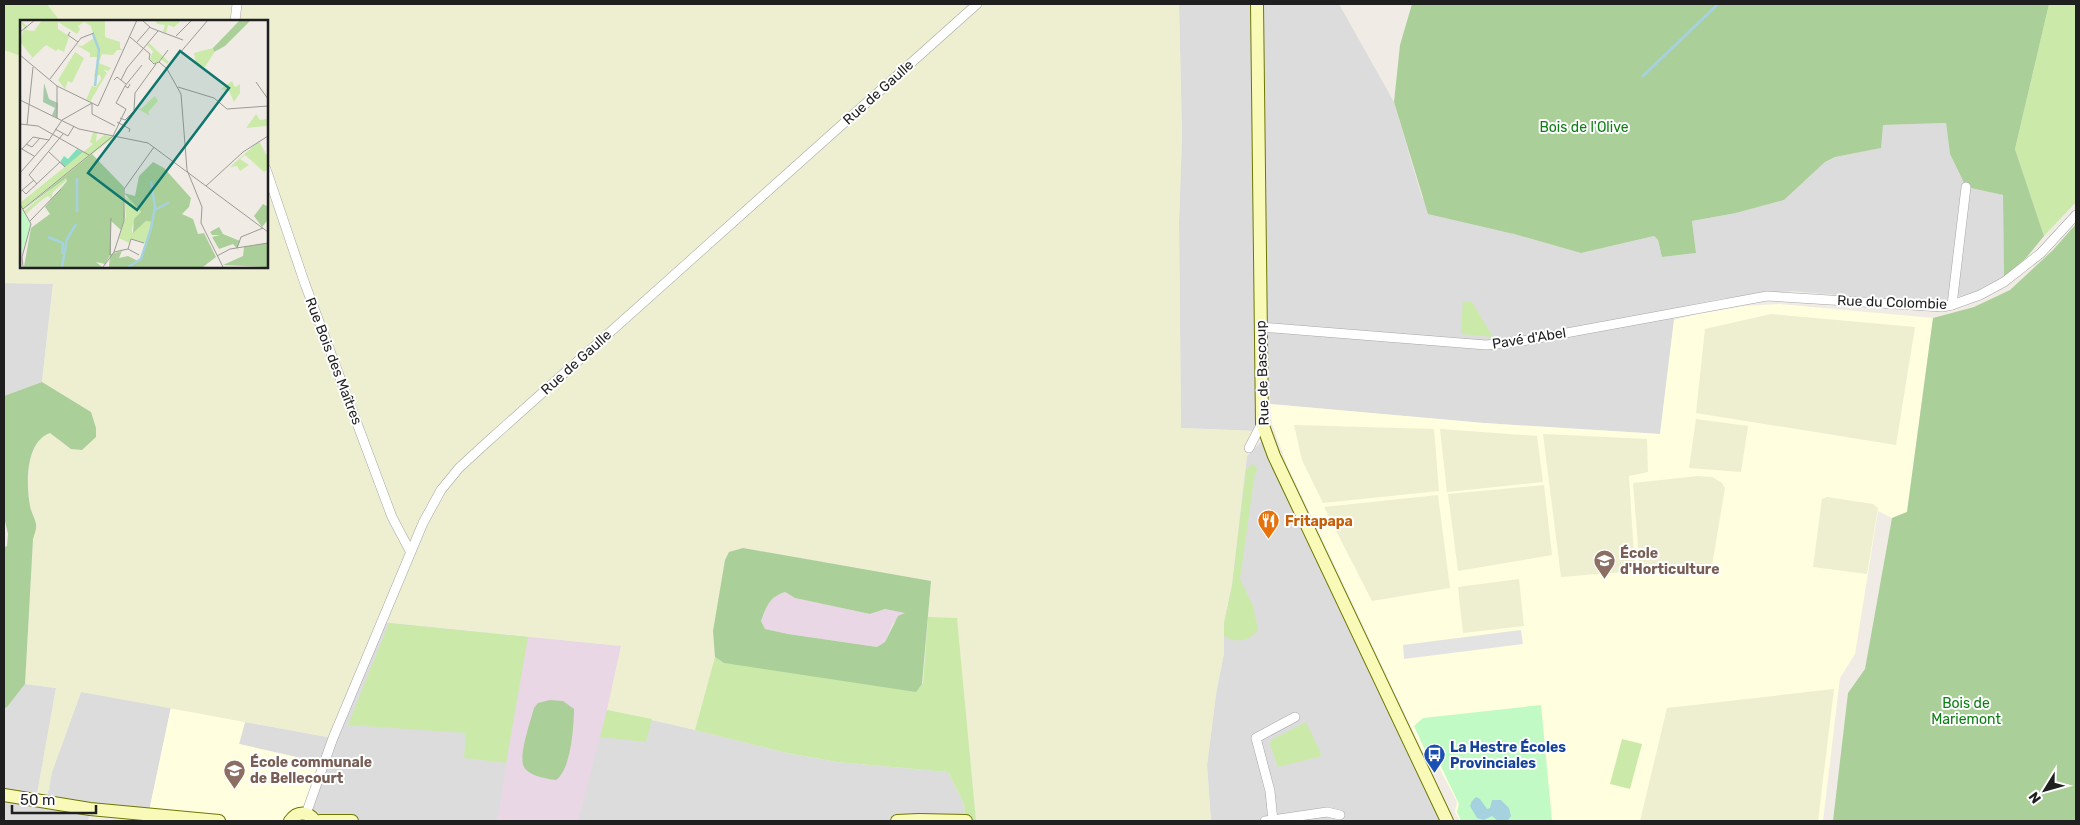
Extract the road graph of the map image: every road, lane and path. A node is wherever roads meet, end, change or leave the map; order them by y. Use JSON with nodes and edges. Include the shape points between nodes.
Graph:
{"nodes":[{"id":1,"x":237,"y":4,"type":"edge"},
{"id":2,"x":978,"y":4,"type":"edge"},
{"id":3,"x":1257,"y":4,"type":"edge"},
{"id":4,"x":235,"y":20,"type":"edge"},
{"id":5,"x":268,"y":175,"type":"edge"},
{"id":6,"x":1966,"y":188,"type":"dead end"},
{"id":7,"x":2076,"y":215,"type":"edge"},
{"id":8,"x":1767,"y":296,"type":"joint"},
{"id":9,"x":1952,"y":305,"type":"junction"},
{"id":10,"x":1260,"y":327,"type":"junction"},
{"id":11,"x":1262,"y":423,"type":"junction"},
{"id":12,"x":1249,"y":448,"type":"dead end"},
{"id":13,"x":410,"y":551,"type":"junction"},
{"id":14,"x":1295,"y":717,"type":"dead end"},
{"id":15,"x":4,"y":796,"type":"edge"},
{"id":16,"x":1340,"y":815,"type":"dead end"},
{"id":17,"x":311,"y":818,"type":"edge"},
{"id":18,"x":220,"y":821,"type":"edge"},
{"id":19,"x":290,"y":821,"type":"edge"},
{"id":20,"x":320,"y":821,"type":"edge"},
{"id":21,"x":352,"y":821,"type":"edge"},
{"id":22,"x":897,"y":821,"type":"edge"},
{"id":23,"x":966,"y":821,"type":"edge"},
{"id":24,"x":1271,"y":821,"type":"edge"},
{"id":25,"x":1446,"y":821,"type":"edge"}],
"edges":[{"from":1,"to":4,"type":"street"},
{"from":2,"to":13,"type":"street","name":"Rue de Gaulle","via":[[459,468],[441,490]]},
{"from":3,"to":10,"type":"main road","name":"Rue de Bascoup"},
{"from":5,"to":13,"type":"street","name":"Rue Bois des Maîtres","via":[[392,517]]},
{"from":6,"to":9,"type":"street"},
{"from":7,"to":9,"type":"street","name":"Rue du Colombie","via":[[2041,253],[2004,282],[1980,296]]},
{"from":8,"to":9,"type":"street","name":"Rue du Colombie"},
{"from":8,"to":10,"type":"street","name":"Pavé d'Abel","via":[[1494,344]]},
{"from":10,"to":11,"type":"main road","name":"Rue de Bascoup"},
{"from":11,"to":12,"type":"street"},
{"from":11,"to":25,"type":"main road","name":"Rue de Bascoup","via":[[1274,456]]},
{"from":13,"to":17,"type":"street","name":"Rue de Gaulle","via":[[333,738]]},
{"from":14,"to":24,"type":"street","via":[[1256,738],[1270,791]]},
{"from":15,"to":18,"type":"main road","via":[[109,811]]},
{"from":16,"to":24,"type":"street","via":[[1327,812]]},
{"from":17,"to":19,"type":"main road","via":[[298,814]]},
{"from":20,"to":21,"type":"main road"},
{"from":22,"to":23,"type":"main road"}]}
